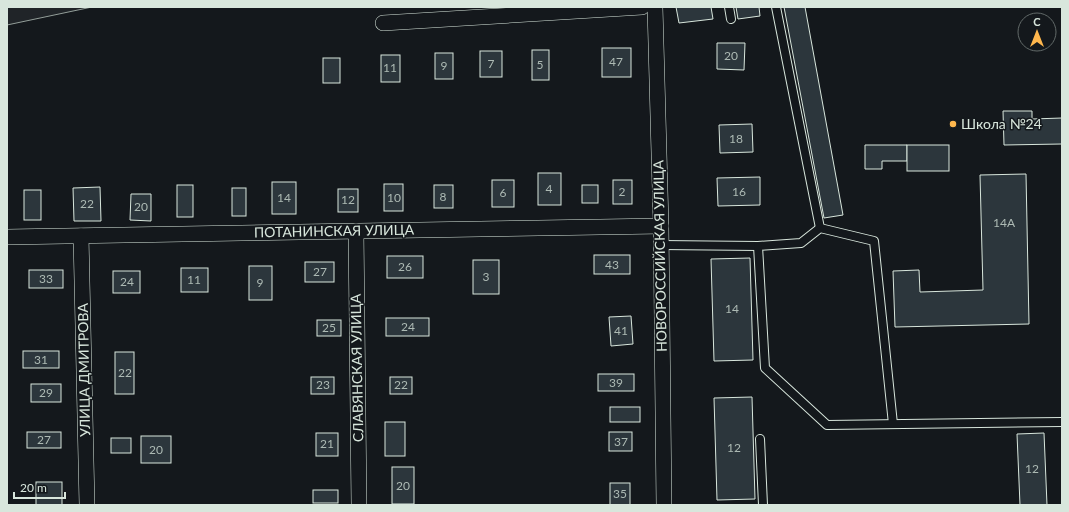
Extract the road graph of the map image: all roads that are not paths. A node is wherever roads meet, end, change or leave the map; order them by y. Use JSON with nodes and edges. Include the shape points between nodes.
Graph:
{"nodes":[{"id":1,"x":642,"y":7,"type":"edge"},
{"id":2,"x":655,"y":7,"type":"edge"},
{"id":3,"x":729,"y":7,"type":"edge"},
{"id":4,"x":776,"y":7,"type":"edge"},
{"id":5,"x":731,"y":19,"type":"dead end"},
{"id":6,"x":383,"y":23,"type":"dead end"},
{"id":7,"x":661,"y":226,"type":"junction"},
{"id":8,"x":820,"y":228,"type":"junction"},
{"id":9,"x":356,"y":231,"type":"junction"},
{"id":10,"x":81,"y":236,"type":"junction"},
{"id":11,"x":7,"y":237,"type":"edge"},
{"id":12,"x":661,"y":245,"type":"junction"},
{"id":13,"x":758,"y":246,"type":"junction"},
{"id":14,"x":1062,"y":422,"type":"edge"},
{"id":15,"x":893,"y":424,"type":"junction"},
{"id":16,"x":760,"y":439,"type":"dead end"},
{"id":17,"x":87,"y":505,"type":"edge"},
{"id":18,"x":359,"y":505,"type":"edge"},
{"id":19,"x":664,"y":505,"type":"edge"},
{"id":20,"x":763,"y":505,"type":"edge"}],
"edges":[{"from":1,"to":6,"type":"street"},
{"from":2,"to":7,"type":"street","name":"НОВОРОССИЙСКАЯ УЛИЦА"},
{"from":3,"to":5,"type":"lane"},
{"from":4,"to":8,"type":"lane"},
{"from":7,"to":9,"type":"street","name":"ПОТАНИНСКАЯ УЛИЦА"},
{"from":7,"to":12,"type":"street","name":"НОВОРОССИЙСКАЯ УЛИЦА"},
{"from":8,"to":13,"type":"lane","via":[[801,243]]},
{"from":8,"to":15,"type":"lane","via":[[874,241]]},
{"from":9,"to":10,"type":"street","name":"ПОТАНИНСКАЯ УЛИЦА"},
{"from":9,"to":18,"type":"street","name":"СЛАВЯНСКАЯ УЛИЦА"},
{"from":10,"to":11,"type":"street","name":"ПОТАНИНСКАЯ УЛИЦА"},
{"from":10,"to":17,"type":"street","name":"УЛИЦА ДМИТРОВА"},
{"from":12,"to":13,"type":"lane"},
{"from":12,"to":19,"type":"street","name":"НОВОРОССИЙСКАЯ УЛИЦА"},
{"from":13,"to":15,"type":"lane","via":[[765,368],[827,425]]},
{"from":14,"to":15,"type":"lane"},
{"from":16,"to":20,"type":"lane"}]}
